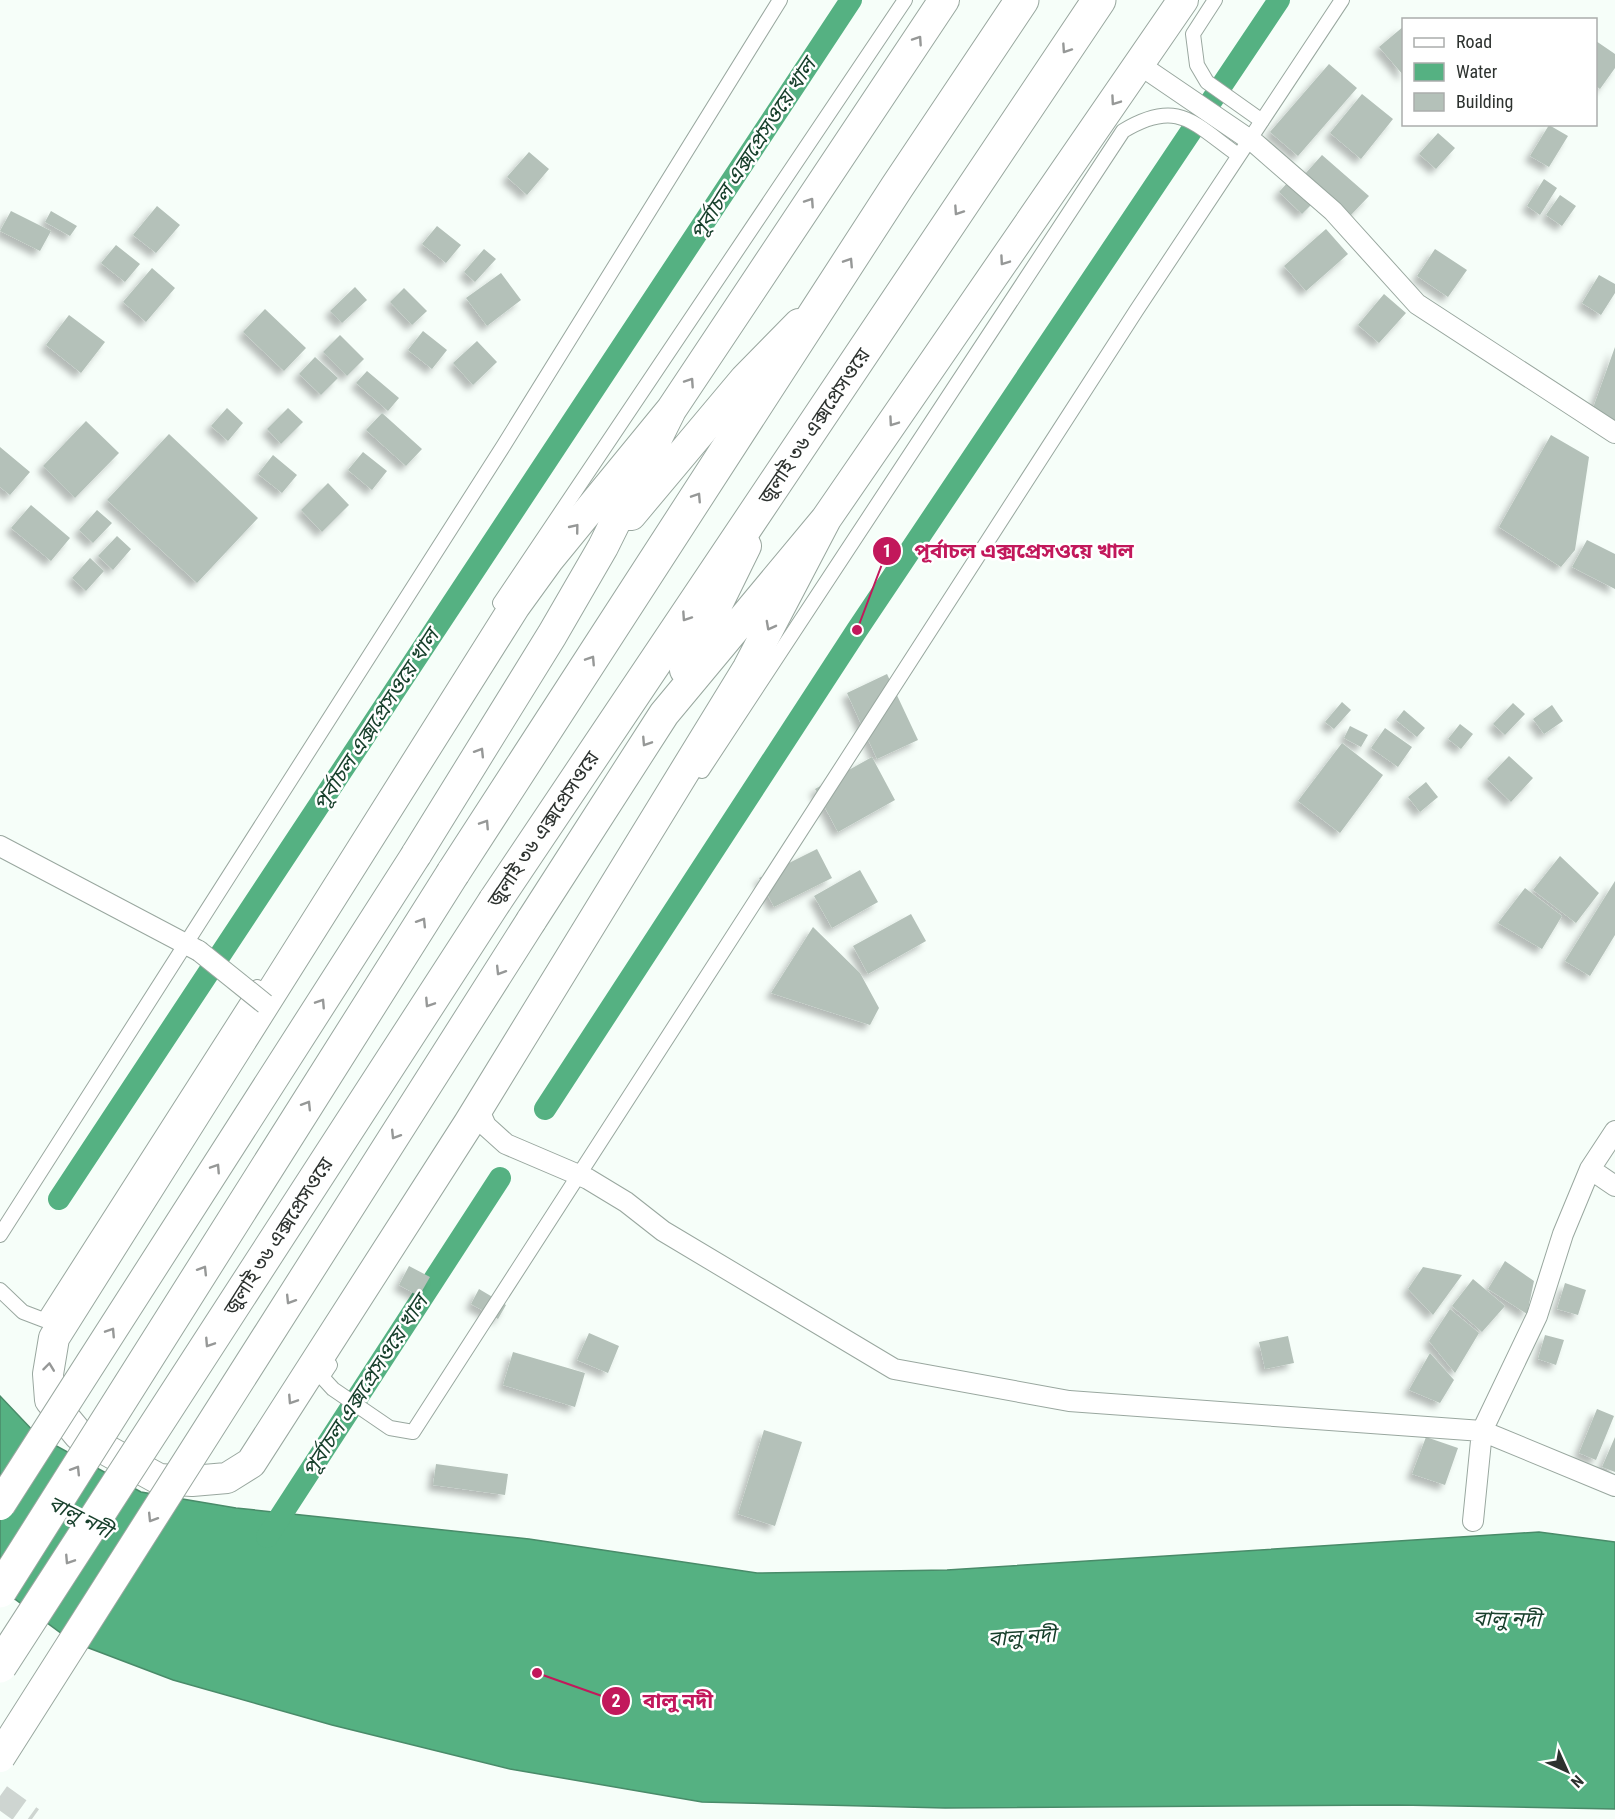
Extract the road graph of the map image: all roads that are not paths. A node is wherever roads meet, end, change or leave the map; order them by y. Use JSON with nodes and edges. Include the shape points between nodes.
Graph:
{"nodes":[{"id":1,"x":780,"y":0,"type":"edge"},
{"id":2,"x":906,"y":0,"type":"edge"},
{"id":3,"x":944,"y":0,"type":"edge"},
{"id":4,"x":1022,"y":0,"type":"edge"},
{"id":5,"x":1099,"y":0,"type":"edge"},
{"id":6,"x":1183,"y":0,"type":"edge"},
{"id":7,"x":1215,"y":0,"type":"edge"},
{"id":8,"x":1342,"y":0,"type":"edge"},
{"id":9,"x":1140,"y":65,"type":"junction"},
{"id":10,"x":1262,"y":120,"type":"junction"},
{"id":11,"x":1244,"y":144,"type":"junction"},
{"id":12,"x":829,"y":293,"type":"junction"},
{"id":13,"x":671,"y":410,"type":"junction"},
{"id":14,"x":1615,"y":433,"type":"edge"},
{"id":15,"x":774,"y":486,"type":"junction"},
{"id":16,"x":826,"y":519,"type":"junction"},
{"id":17,"x":603,"y":547,"type":"junction"},
{"id":18,"x":478,"y":638,"type":"dead end"},
{"id":19,"x":664,"y":714,"type":"junction"},
{"id":20,"x":0,"y":846,"type":"edge"},
{"id":21,"x":193,"y":947,"type":"junction"},
{"id":22,"x":261,"y":991,"type":"junction"},
{"id":23,"x":481,"y":1113,"type":"junction"},
{"id":24,"x":1615,"y":1131,"type":"edge"},
{"id":25,"x":1590,"y":1169,"type":"junction"},
{"id":26,"x":579,"y":1175,"type":"junction"},
{"id":27,"x":1615,"y":1186,"type":"edge"},
{"id":28,"x":0,"y":1235,"type":"edge"},
{"id":29,"x":0,"y":1290,"type":"edge"},
{"id":30,"x":1482,"y":1431,"type":"junction"},
{"id":31,"x":1615,"y":1486,"type":"edge"},
{"id":32,"x":0,"y":1505,"type":"edge"},
{"id":33,"x":1473,"y":1521,"type":"dead end"},
{"id":34,"x":0,"y":1591,"type":"edge"},
{"id":35,"x":0,"y":1666,"type":"edge"},
{"id":36,"x":0,"y":1757,"type":"edge"}],
"edges":[{"from":1,"to":21,"type":"street"},
{"from":2,"to":18,"type":"street"},
{"from":13,"to":3,"type":"main road","one_way":true},
{"from":12,"to":4,"type":"highway","one_way":true},
{"from":5,"to":15,"type":"highway","name":"জুলাই ৩৬ এক্সপ্রেসওয়ে","one_way":true},
{"from":6,"to":9,"type":"main road"},
{"from":7,"to":10,"type":"street","via":[[1193,34],[1197,65],[1207,82]]},
{"from":8,"to":10,"type":"street"},
{"from":9,"to":11,"type":"street"},
{"from":9,"to":16,"type":"main road","one_way":true},
{"from":10,"to":11,"type":"street"},
{"from":11,"to":14,"type":"street","via":[[1332,211],[1417,304]]},
{"from":11,"to":23,"type":"street","via":[[1187,118],[1165,114],[1142,120],[1123,131]]},
{"from":11,"to":26,"type":"street"},
{"from":12,"to":17,"type":"main road","via":[[745,379]]},
{"from":34,"to":12,"type":"highway","one_way":true,"bridge":true,"via":[[453,873]]},
{"from":13,"to":17,"type":"main road"},
{"from":22,"to":13,"type":"main road","one_way":true,"via":[[515,606]]},
{"from":15,"to":19,"type":"main road"},
{"from":15,"to":35,"type":"highway","name":"জুলাই ৩৬ এক্সপ্রেসওয়ে","one_way":true,"bridge":true,"via":[[495,901]]},
{"from":16,"to":19,"type":"main road"},
{"from":16,"to":23,"type":"main road","one_way":true,"via":[[748,668]]},
{"from":32,"to":17,"type":"main road","one_way":true,"bridge":true,"via":[[416,855]]},
{"from":19,"to":36,"type":"main road","one_way":true,"bridge":true},
{"from":20,"to":21,"type":"street"},
{"from":21,"to":22,"type":"street","bridge":true},
{"from":21,"to":28,"type":"street"},
{"from":23,"to":22,"type":"main road","one_way":true,"via":[[251,1462],[227,1478],[192,1482],[159,1479],[79,1435],[50,1400],[48,1374],[54,1338]]},
{"from":22,"to":29,"type":"street","via":[[44,1320],[23,1312]]},
{"from":23,"to":26,"type":"street","via":[[496,1137],[506,1144]]},
{"from":23,"to":26,"type":"street","via":[[322,1377],[390,1428],[413,1432]]},
{"from":24,"to":25,"type":"street"},
{"from":25,"to":27,"type":"street"},
{"from":25,"to":30,"type":"street","via":[[1563,1234],[1537,1316]]},
{"from":26,"to":30,"type":"street","via":[[626,1202],[663,1232],[894,1369],[1069,1401]]},
{"from":30,"to":31,"type":"street"},
{"from":30,"to":33,"type":"street"}]}
